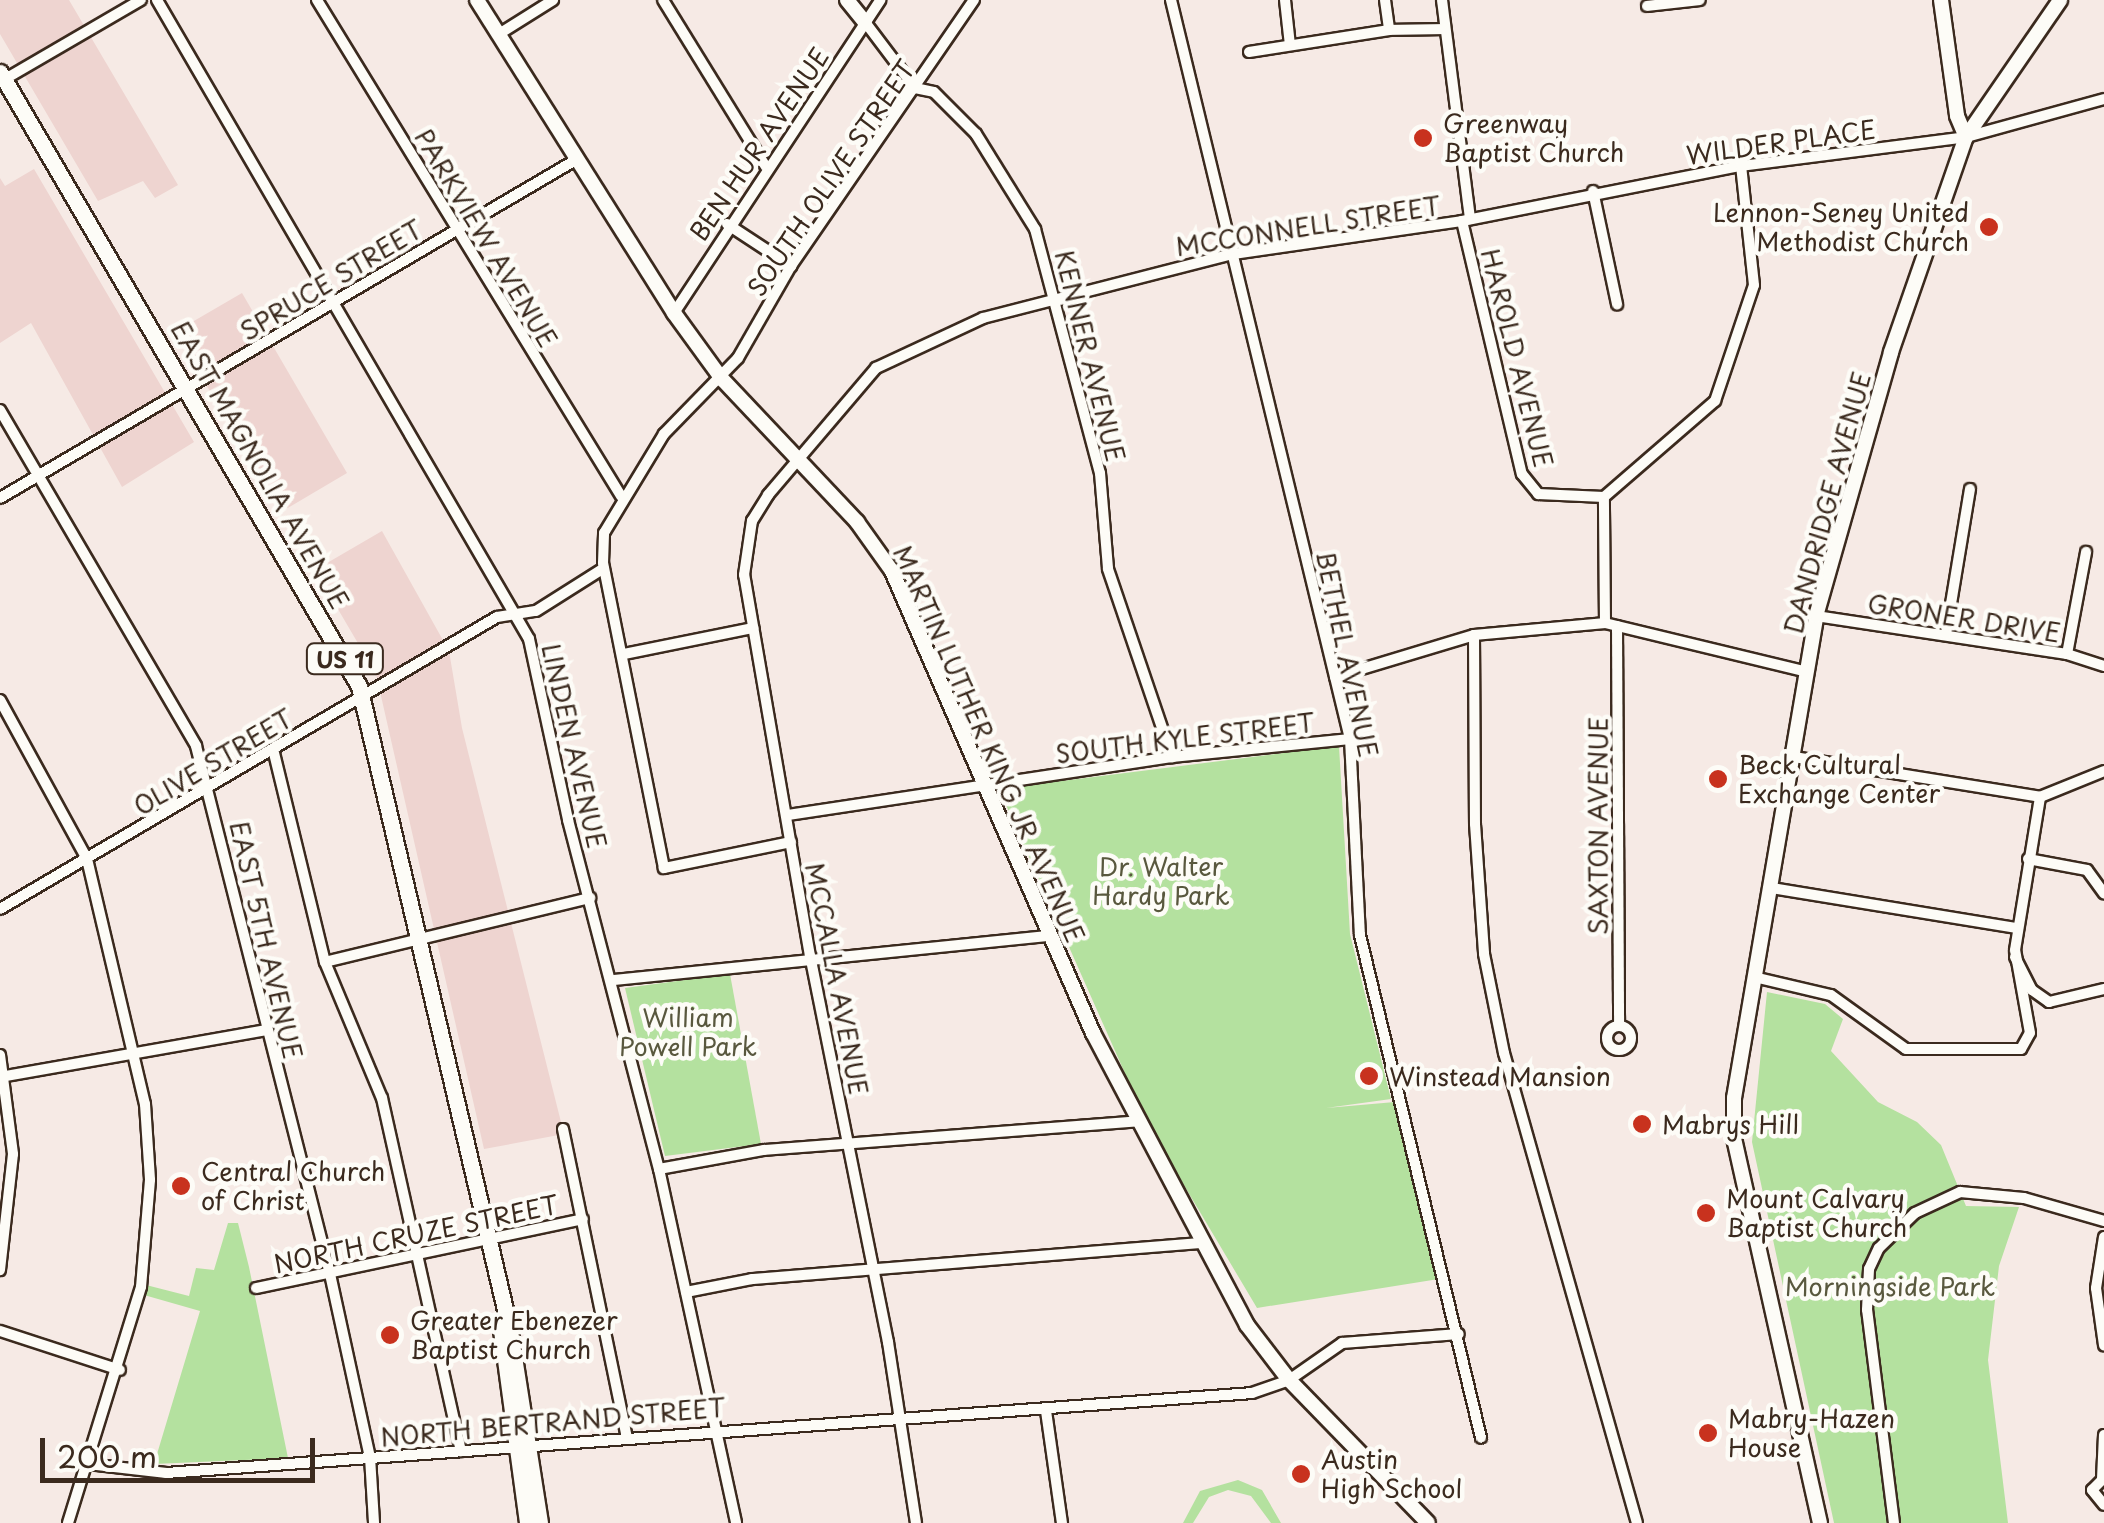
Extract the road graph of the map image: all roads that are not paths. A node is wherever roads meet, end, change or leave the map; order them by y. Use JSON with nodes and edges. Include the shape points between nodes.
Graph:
{"nodes":[{"id":1,"x":141,"y":0,"type":"edge"},
{"id":2,"x":157,"y":0,"type":"edge"},
{"id":3,"x":318,"y":0,"type":"edge"},
{"id":4,"x":477,"y":0,"type":"edge"},
{"id":5,"x":552,"y":0,"type":"edge"},
{"id":6,"x":663,"y":0,"type":"edge"},
{"id":7,"x":848,"y":0,"type":"edge"},
{"id":8,"x":880,"y":0,"type":"edge"},
{"id":9,"x":974,"y":0,"type":"edge"},
{"id":10,"x":1171,"y":0,"type":"edge"},
{"id":11,"x":1284,"y":0,"type":"edge"},
{"id":12,"x":1385,"y":0,"type":"edge"},
{"id":13,"x":1442,"y":0,"type":"edge"},
{"id":14,"x":1700,"y":0,"type":"edge"},
{"id":15,"x":1941,"y":0,"type":"edge"},
{"id":16,"x":2060,"y":0,"type":"edge"},
{"id":17,"x":1647,"y":6,"type":"dead end"},
{"id":18,"x":865,"y":22,"type":"junction"},
{"id":19,"x":1442,"y":29,"type":"junction"},
{"id":20,"x":1389,"y":30,"type":"junction"},
{"id":21,"x":498,"y":34,"type":"junction"},
{"id":22,"x":1290,"y":46,"type":"junction"},
{"id":23,"x":1249,"y":52,"type":"dead end"},
{"id":24,"x":2,"y":78,"type":"edge"},
{"id":25,"x":915,"y":88,"type":"junction"},
{"id":26,"x":2104,"y":100,"type":"edge"},
{"id":27,"x":1966,"y":137,"type":"junction"},
{"id":28,"x":579,"y":158,"type":"junction"},
{"id":29,"x":1741,"y":166,"type":"junction"},
{"id":30,"x":766,"y":167,"type":"junction"},
{"id":31,"x":1593,"y":191,"type":"junction"},
{"id":32,"x":1466,"y":220,"type":"junction"},
{"id":33,"x":727,"y":224,"type":"junction"},
{"id":34,"x":456,"y":228,"type":"junction"},
{"id":35,"x":1233,"y":254,"type":"junction"},
{"id":36,"x":791,"y":266,"type":"junction"},
{"id":37,"x":1057,"y":297,"type":"junction"},
{"id":38,"x":334,"y":300,"type":"junction"},
{"id":39,"x":1617,"y":304,"type":"dead end"},
{"id":40,"x":674,"y":312,"type":"junction"},
{"id":41,"x":722,"y":379,"type":"junction"},
{"id":42,"x":187,"y":390,"type":"junction"},
{"id":43,"x":0,"y":410,"type":"edge"},
{"id":44,"x":799,"y":458,"type":"junction"},
{"id":45,"x":38,"y":476,"type":"junction"},
{"id":46,"x":1970,"y":489,"type":"dead end"},
{"id":47,"x":621,"y":496,"type":"junction"},
{"id":48,"x":1604,"y":497,"type":"junction"},
{"id":49,"x":0,"y":498,"type":"edge"},
{"id":50,"x":2086,"y":552,"type":"dead end"},
{"id":51,"x":604,"y":568,"type":"junction"},
{"id":52,"x":517,"y":613,"type":"junction"},
{"id":53,"x":1816,"y":616,"type":"junction"},
{"id":54,"x":1611,"y":625,"type":"junction"},
{"id":55,"x":753,"y":628,"type":"junction"},
{"id":56,"x":1946,"y":634,"type":"junction"},
{"id":57,"x":1474,"y":635,"type":"junction"},
{"id":58,"x":624,"y":654,"type":"junction"},
{"id":59,"x":2066,"y":654,"type":"junction"},
{"id":60,"x":2104,"y":666,"type":"edge"},
{"id":61,"x":1807,"y":672,"type":"junction"},
{"id":62,"x":1335,"y":677,"type":"junction"},
{"id":63,"x":362,"y":696,"type":"junction"},
{"id":64,"x":0,"y":700,"type":"edge"},
{"id":65,"x":1350,"y":740,"type":"junction"},
{"id":66,"x":273,"y":750,"type":"junction"},
{"id":67,"x":1172,"y":757,"type":"junction"},
{"id":68,"x":1794,"y":757,"type":"junction"},
{"id":69,"x":2104,"y":770,"type":"edge"},
{"id":70,"x":981,"y":782,"type":"junction"},
{"id":71,"x":210,"y":787,"type":"junction"},
{"id":72,"x":2040,"y":797,"type":"junction"},
{"id":73,"x":788,"y":815,"type":"junction"},
{"id":74,"x":790,"y":842,"type":"junction"},
{"id":75,"x":88,"y":859,"type":"junction"},
{"id":76,"x":2028,"y":859,"type":"junction"},
{"id":77,"x":1772,"y":888,"type":"junction"},
{"id":78,"x":2104,"y":894,"type":"edge"},
{"id":79,"x":590,"y":898,"type":"junction"},
{"id":80,"x":0,"y":909,"type":"edge"},
{"id":81,"x":2018,"y":928,"type":"junction"},
{"id":82,"x":416,"y":936,"type":"junction"},
{"id":83,"x":1050,"y":936,"type":"junction"},
{"id":84,"x":810,"y":956,"type":"junction"},
{"id":85,"x":2015,"y":958,"type":"junction"},
{"id":86,"x":324,"y":962,"type":"junction"},
{"id":87,"x":1754,"y":978,"type":"junction"},
{"id":88,"x":614,"y":980,"type":"junction"},
{"id":89,"x":2104,"y":989,"type":"edge"},
{"id":90,"x":1620,"y":1026,"type":"dead end"},
{"id":91,"x":266,"y":1030,"type":"junction"},
{"id":92,"x":0,"y":1054,"type":"edge"},
{"id":93,"x":137,"y":1054,"type":"junction"},
{"id":94,"x":3,"y":1077,"type":"edge"},
{"id":95,"x":1137,"y":1120,"type":"junction"},
{"id":96,"x":563,"y":1129,"type":"dead end"},
{"id":97,"x":849,"y":1145,"type":"junction"},
{"id":98,"x":659,"y":1169,"type":"junction"},
{"id":99,"x":583,"y":1219,"type":"junction"},
{"id":100,"x":2104,"y":1221,"type":"edge"},
{"id":101,"x":2104,"y":1236,"type":"edge"},
{"id":102,"x":484,"y":1240,"type":"junction"},
{"id":103,"x":1202,"y":1243,"type":"junction"},
{"id":104,"x":417,"y":1254,"type":"junction"},
{"id":105,"x":873,"y":1268,"type":"junction"},
{"id":106,"x":0,"y":1270,"type":"edge"},
{"id":107,"x":330,"y":1274,"type":"junction"},
{"id":108,"x":256,"y":1288,"type":"dead end"},
{"id":109,"x":686,"y":1292,"type":"junction"},
{"id":110,"x":0,"y":1331,"type":"edge"},
{"id":111,"x":1459,"y":1334,"type":"junction"},
{"id":112,"x":2104,"y":1346,"type":"edge"},
{"id":113,"x":120,"y":1370,"type":"junction"},
{"id":114,"x":1290,"y":1380,"type":"junction"},
{"id":115,"x":1046,"y":1411,"type":"junction"},
{"id":116,"x":902,"y":1420,"type":"junction"},
{"id":117,"x":714,"y":1429,"type":"junction"},
{"id":118,"x":2104,"y":1435,"type":"edge"},
{"id":119,"x":627,"y":1437,"type":"junction"},
{"id":120,"x":1481,"y":1438,"type":"dead end"},
{"id":121,"x":524,"y":1447,"type":"junction"},
{"id":122,"x":461,"y":1450,"type":"junction"},
{"id":123,"x":370,"y":1457,"type":"junction"},
{"id":124,"x":88,"y":1464,"type":"junction"},
{"id":125,"x":2103,"y":1478,"type":"edge"},
{"id":126,"x":2104,"y":1505,"type":"edge"},
{"id":127,"x":68,"y":1523,"type":"edge"},
{"id":128,"x":374,"y":1523,"type":"edge"},
{"id":129,"x":526,"y":1523,"type":"edge"},
{"id":130,"x":540,"y":1523,"type":"edge"},
{"id":131,"x":736,"y":1523,"type":"edge"},
{"id":132,"x":916,"y":1523,"type":"edge"},
{"id":133,"x":1062,"y":1523,"type":"edge"},
{"id":134,"x":1428,"y":1523,"type":"edge"},
{"id":135,"x":1638,"y":1523,"type":"edge"},
{"id":136,"x":1820,"y":1523,"type":"edge"},
{"id":137,"x":1894,"y":1523,"type":"edge"}],
"edges":[{"from":1,"to":24,"type":"street"},
{"from":2,"to":38,"type":"street","name":"LINDEN AVENUE"},
{"from":3,"to":34,"type":"street","name":"PARKVIEW AVENUE"},
{"from":4,"to":21,"type":"main road","name":"MARTIN LUTHER KING JR AVENUE"},
{"from":5,"to":21,"type":"street"},
{"from":6,"to":30,"type":"street"},
{"from":7,"to":18,"type":"main road"},
{"from":8,"to":18,"type":"street","name":"BEN HUR AVENUE"},
{"from":9,"to":25,"type":"street","name":"SOUTH OLIVE STREET"},
{"from":10,"to":35,"type":"street","name":"BETHEL AVENUE"},
{"from":11,"to":22,"type":"street"},
{"from":12,"to":20,"type":"street"},
{"from":13,"to":19,"type":"street","name":"HAROLD AVENUE"},
{"from":14,"to":17,"type":"street"},
{"from":15,"to":27,"type":"main road","via":[[1957,116]]},
{"from":16,"to":27,"type":"main road","name":"DANDRIDGE AVENUE"},
{"from":18,"to":25,"type":"street","name":"KENNER AVENUE"},
{"from":18,"to":30,"type":"street","name":"BEN HUR AVENUE"},
{"from":19,"to":20,"type":"street"},
{"from":19,"to":32,"type":"street","name":"HAROLD AVENUE"},
{"from":20,"to":22,"type":"street"},
{"from":21,"to":28,"type":"main road","name":"MARTIN LUTHER KING JR AVENUE"},
{"from":22,"to":23,"type":"street"},
{"from":24,"to":42,"type":"main road","name":"EAST MAGNOLIA AVENUE","number":"US 11"},
{"from":25,"to":36,"type":"street","name":"SOUTH OLIVE STREET"},
{"from":25,"to":37,"type":"street","name":"KENNER AVENUE","via":[[934,92],[950,106],[998,162],[1035,229]]},
{"from":26,"to":27,"type":"street","name":"WILDER PLACE"},
{"from":27,"to":29,"type":"street","name":"WILDER PLACE"},
{"from":27,"to":53,"type":"main road","name":"DANDRIDGE AVENUE","via":[[1891,352]]},
{"from":28,"to":34,"type":"street","name":"SPRUCE STREET"},
{"from":28,"to":40,"type":"main road","name":"MARTIN LUTHER KING JR AVENUE"},
{"from":29,"to":31,"type":"street","name":"WILDER PLACE"},
{"from":29,"to":48,"type":"street","via":[[1754,285],[1715,401]]},
{"from":30,"to":33,"type":"street","name":"BEN HUR AVENUE"},
{"from":31,"to":32,"type":"street","name":"WILDER PLACE"},
{"from":31,"to":39,"type":"street"},
{"from":32,"to":35,"type":"street","name":"MCCONNELL STREET"},
{"from":32,"to":48,"type":"street","name":"HAROLD AVENUE","via":[[1522,474],[1538,494]]},
{"from":33,"to":36,"type":"street"},
{"from":33,"to":40,"type":"street","name":"BEN HUR AVENUE"},
{"from":34,"to":38,"type":"street","name":"SPRUCE STREET"},
{"from":34,"to":47,"type":"street","name":"PARKVIEW AVENUE"},
{"from":35,"to":37,"type":"street","name":"MCCONNELL STREET"},
{"from":35,"to":62,"type":"street","name":"BETHEL AVENUE"},
{"from":36,"to":41,"type":"street","name":"SOUTH OLIVE STREET"},
{"from":37,"to":44,"type":"street","name":"MCCONNELL STREET","via":[[982,318],[876,368]]},
{"from":37,"to":67,"type":"street","name":"KENNER AVENUE","via":[[1100,473],[1108,570]]},
{"from":38,"to":42,"type":"street","name":"SPRUCE STREET"},
{"from":38,"to":52,"type":"street","name":"LINDEN AVENUE"},
{"from":40,"to":41,"type":"main road","name":"MARTIN LUTHER KING JR AVENUE"},
{"from":41,"to":44,"type":"main road","name":"MARTIN LUTHER KING JR AVENUE"},
{"from":41,"to":47,"type":"street","via":[[664,434]]},
{"from":42,"to":45,"type":"street","name":"SPRUCE STREET"},
{"from":42,"to":63,"type":"main road","name":"EAST MAGNOLIA AVENUE","number":"US 11"},
{"from":43,"to":45,"type":"street","name":"EAST 5TH AVENUE"},
{"from":44,"to":55,"type":"street","name":"MCCALLA AVENUE","via":[[752,521],[744,566]]},
{"from":44,"to":70,"type":"main road","name":"MARTIN LUTHER KING JR AVENUE","via":[[892,571]]},
{"from":45,"to":49,"type":"street","name":"SPRUCE STREET"},
{"from":45,"to":71,"type":"street","name":"EAST 5TH AVENUE","via":[[196,746]]},
{"from":46,"to":56,"type":"street"},
{"from":47,"to":51,"type":"street","via":[[604,534]]},
{"from":48,"to":54,"type":"street","name":"SAXTON AVENUE"},
{"from":50,"to":59,"type":"street"},
{"from":51,"to":52,"type":"street","name":"OLIVE STREET","via":[[536,611]]},
{"from":51,"to":58,"type":"street"},
{"from":52,"to":63,"type":"street","name":"OLIVE STREET","via":[[497,618]]},
{"from":52,"to":79,"type":"street","name":"LINDEN AVENUE","via":[[529,638]]},
{"from":53,"to":56,"type":"street","name":"GRONER DRIVE"},
{"from":53,"to":61,"type":"main road","name":"DANDRIDGE AVENUE"},
{"from":54,"to":57,"type":"street"},
{"from":54,"to":61,"type":"street"},
{"from":54,"to":90,"type":"street","name":"SAXTON AVENUE"},
{"from":55,"to":58,"type":"street"},
{"from":55,"to":73,"type":"street","name":"MCCALLA AVENUE"},
{"from":56,"to":59,"type":"street","name":"GRONER DRIVE"},
{"from":57,"to":62,"type":"street"},
{"from":57,"to":135,"type":"street","via":[[1474,824],[1484,954],[1504,1053]]},
{"from":58,"to":74,"type":"street","via":[[664,868]]},
{"from":59,"to":60,"type":"street","name":"GRONER DRIVE"},
{"from":61,"to":68,"type":"main road","name":"DANDRIDGE AVENUE"},
{"from":62,"to":65,"type":"street","name":"BETHEL AVENUE"},
{"from":63,"to":66,"type":"street","name":"OLIVE STREET"},
{"from":63,"to":82,"type":"main road","name":"EAST MAGNOLIA AVENUE","number":"US 11"},
{"from":64,"to":75,"type":"street"},
{"from":65,"to":67,"type":"street","name":"SOUTH KYLE STREET"},
{"from":65,"to":111,"type":"street","name":"BETHEL AVENUE","via":[[1360,935]]},
{"from":66,"to":71,"type":"street","name":"OLIVE STREET"},
{"from":66,"to":86,"type":"street"},
{"from":67,"to":70,"type":"street","name":"SOUTH KYLE STREET"},
{"from":68,"to":72,"type":"street"},
{"from":68,"to":77,"type":"main road","name":"DANDRIDGE AVENUE"},
{"from":69,"to":72,"type":"street"},
{"from":70,"to":73,"type":"street","name":"SOUTH KYLE STREET"},
{"from":70,"to":83,"type":"main road","name":"MARTIN LUTHER KING JR AVENUE"},
{"from":71,"to":75,"type":"street","name":"OLIVE STREET"},
{"from":71,"to":91,"type":"street","name":"EAST 5TH AVENUE"},
{"from":72,"to":76,"type":"street"},
{"from":73,"to":74,"type":"street","name":"MCCALLA AVENUE"},
{"from":74,"to":84,"type":"street","name":"MCCALLA AVENUE"},
{"from":75,"to":80,"type":"street","name":"OLIVE STREET"},
{"from":75,"to":93,"type":"street"},
{"from":76,"to":78,"type":"street","via":[[2086,870]]},
{"from":76,"to":81,"type":"street"},
{"from":77,"to":81,"type":"street"},
{"from":77,"to":87,"type":"main road","name":"DANDRIDGE AVENUE"},
{"from":79,"to":82,"type":"street"},
{"from":79,"to":88,"type":"street","name":"LINDEN AVENUE"},
{"from":81,"to":85,"type":"street"},
{"from":82,"to":86,"type":"street"},
{"from":82,"to":102,"type":"main road","name":"EAST MAGNOLIA AVENUE","number":"US 11"},
{"from":83,"to":84,"type":"street"},
{"from":83,"to":95,"type":"main road","name":"MARTIN LUTHER KING JR AVENUE"},
{"from":84,"to":88,"type":"street"},
{"from":84,"to":97,"type":"street","name":"MCCALLA AVENUE"},
{"from":85,"to":87,"type":"street","via":[[2030,1033],[2022,1049],[2008,1052],[1906,1049],[1831,995]]},
{"from":85,"to":89,"type":"street","via":[[2032,990],[2049,1002]]},
{"from":86,"to":104,"type":"street","via":[[374,1072]]},
{"from":87,"to":136,"type":"main road","name":"DANDRIDGE AVENUE","via":[[1734,1138]]},
{"from":88,"to":98,"type":"street","name":"LINDEN AVENUE"},
{"from":91,"to":93,"type":"street"},
{"from":91,"to":107,"type":"street","name":"EAST 5TH AVENUE"},
{"from":92,"to":94,"type":"street"},
{"from":93,"to":94,"type":"street"},
{"from":93,"to":113,"type":"street","via":[[146,1104],[149,1220]]},
{"from":94,"to":106,"type":"street","via":[[12,1205]]},
{"from":95,"to":97,"type":"street"},
{"from":95,"to":103,"type":"main road","name":"MARTIN LUTHER KING JR AVENUE"},
{"from":96,"to":99,"type":"street"},
{"from":97,"to":98,"type":"street","via":[[764,1150]]},
{"from":97,"to":105,"type":"street","name":"MCCALLA AVENUE"},
{"from":98,"to":109,"type":"street","name":"LINDEN AVENUE"},
{"from":99,"to":102,"type":"street","name":"NORTH CRUZE STREET"},
{"from":99,"to":119,"type":"street"},
{"from":100,"to":137,"type":"street","via":[[2024,1198],[1960,1192],[1915,1213],[1879,1248],[1869,1269],[1866,1310]]},
{"from":101,"to":112,"type":"street","via":[[2096,1288]]},
{"from":102,"to":104,"type":"street","name":"NORTH CRUZE STREET"},
{"from":102,"to":121,"type":"main road","name":"EAST MAGNOLIA AVENUE","number":"US 11","via":[[510,1330]]},
{"from":103,"to":105,"type":"street"},
{"from":103,"to":114,"type":"main road","name":"MARTIN LUTHER KING JR AVENUE","via":[[1247,1325]]},
{"from":104,"to":107,"type":"street","name":"NORTH CRUZE STREET"},
{"from":104,"to":122,"type":"street"},
{"from":105,"to":109,"type":"street","via":[[752,1278]]},
{"from":105,"to":116,"type":"street","name":"MCCALLA AVENUE"},
{"from":107,"to":108,"type":"street","name":"NORTH CRUZE STREET"},
{"from":107,"to":123,"type":"street","name":"EAST 5TH AVENUE"},
{"from":109,"to":117,"type":"street","name":"LINDEN AVENUE"},
{"from":110,"to":113,"type":"street"},
{"from":111,"to":114,"type":"street","name":"NORTH BERTRAND STREET","via":[[1342,1343]]},
{"from":111,"to":120,"type":"street","name":"BETHEL AVENUE"},
{"from":113,"to":124,"type":"street"},
{"from":114,"to":115,"type":"street","name":"NORTH BERTRAND STREET","via":[[1252,1393]]},
{"from":114,"to":134,"type":"main road","name":"MARTIN LUTHER KING JR AVENUE"},
{"from":115,"to":116,"type":"street","name":"NORTH BERTRAND STREET"},
{"from":115,"to":133,"type":"street"},
{"from":116,"to":117,"type":"street","name":"NORTH BERTRAND STREET"},
{"from":116,"to":132,"type":"street","name":"MCCALLA AVENUE"},
{"from":117,"to":119,"type":"street","name":"NORTH BERTRAND STREET"},
{"from":117,"to":131,"type":"street","name":"LINDEN AVENUE"},
{"from":118,"to":125,"type":"street"},
{"from":119,"to":121,"type":"street","name":"NORTH BERTRAND STREET"},
{"from":121,"to":122,"type":"street","name":"NORTH BERTRAND STREET"},
{"from":121,"to":129,"type":"main road","name":"EAST MAGNOLIA AVENUE"},
{"from":121,"to":130,"type":"main road","name":"EAST MAGNOLIA AVENUE"},
{"from":122,"to":123,"type":"street","name":"NORTH BERTRAND STREET"},
{"from":123,"to":124,"type":"street","name":"NORTH BERTRAND STREET","via":[[166,1473]]},
{"from":123,"to":128,"type":"street","name":"EAST 5TH AVENUE"},
{"from":124,"to":127,"type":"street"},
{"from":125,"to":126,"type":"street","via":[[2092,1494]]}]}
